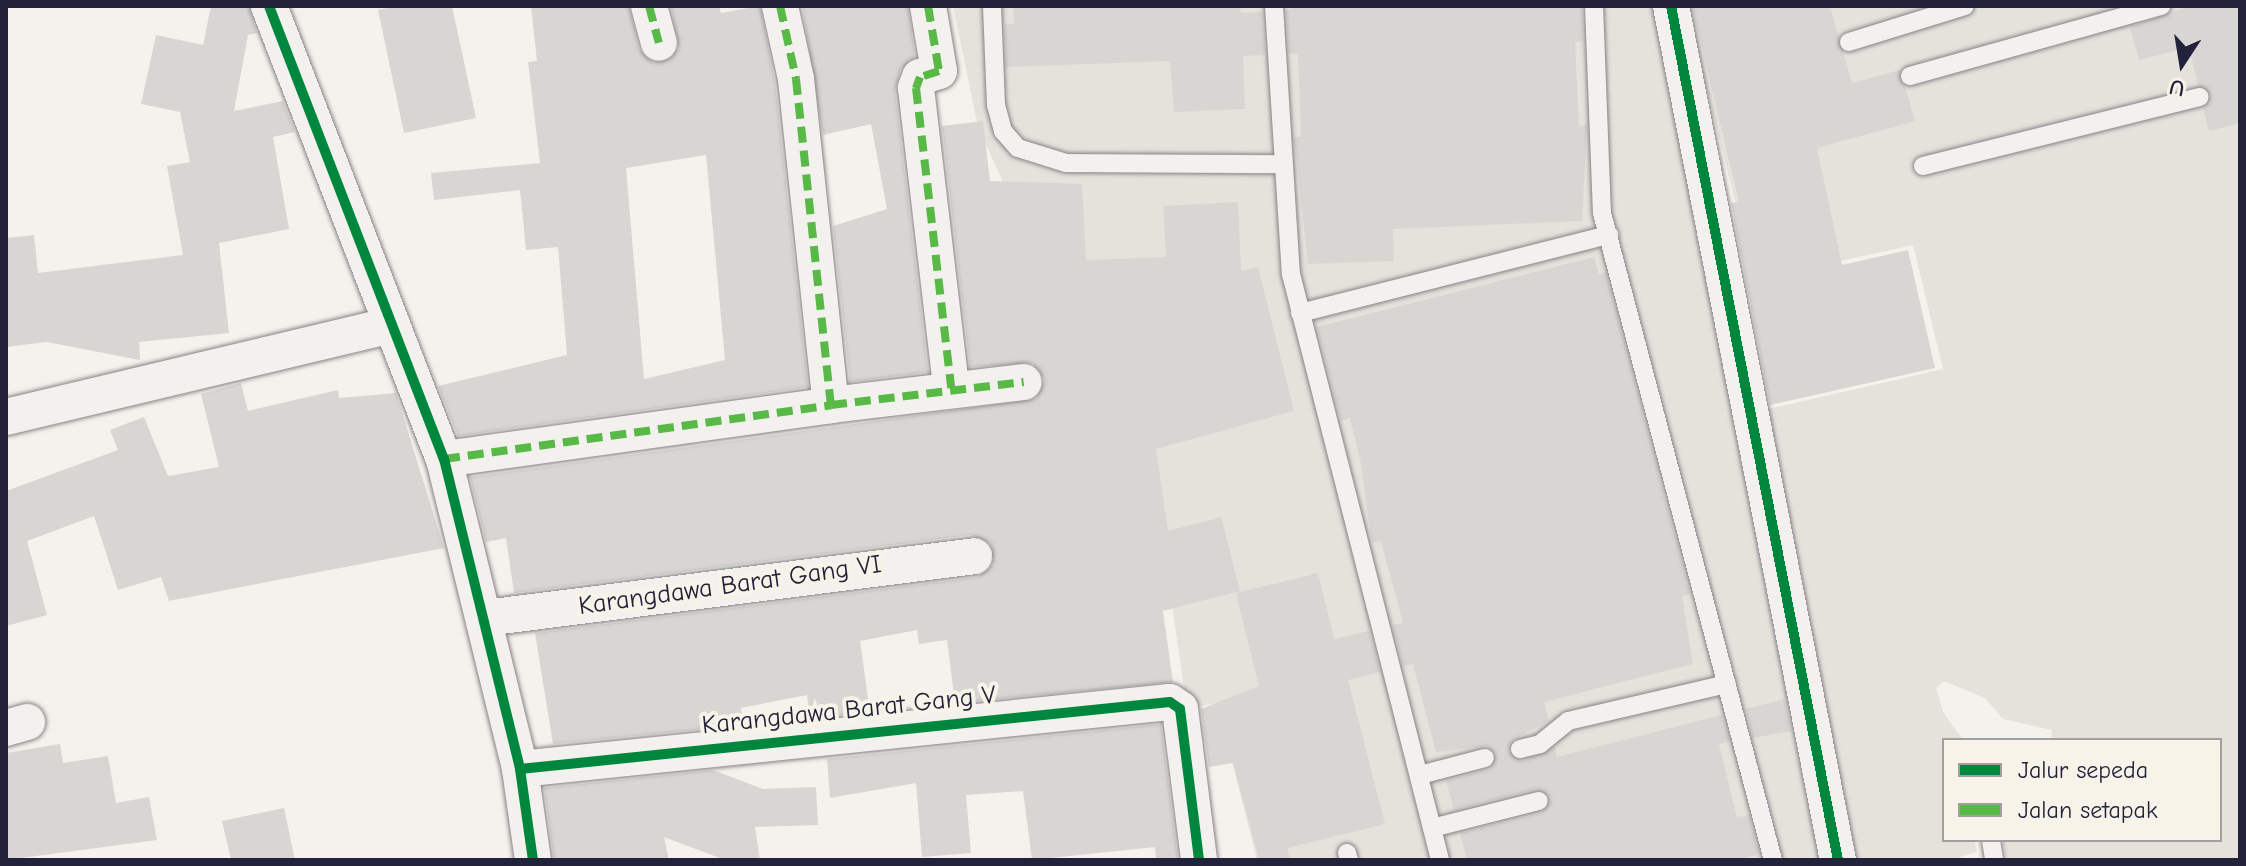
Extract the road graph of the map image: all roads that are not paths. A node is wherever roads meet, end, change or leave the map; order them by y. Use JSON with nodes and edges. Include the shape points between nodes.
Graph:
{"nodes":[{"id":1,"x":269,"y":6,"type":"edge"},
{"id":2,"x":649,"y":6,"type":"edge"},
{"id":3,"x":780,"y":6,"type":"edge"},
{"id":4,"x":928,"y":6,"type":"edge"},
{"id":5,"x":992,"y":6,"type":"edge"},
{"id":6,"x":1274,"y":6,"type":"edge"},
{"id":7,"x":1594,"y":6,"type":"edge"},
{"id":8,"x":1671,"y":6,"type":"edge"},
{"id":9,"x":1965,"y":6,"type":"edge"},
{"id":10,"x":2161,"y":6,"type":"edge"},
{"id":11,"x":1849,"y":42,"type":"dead end"},
{"id":12,"x":659,"y":43,"type":"dead end"},
{"id":13,"x":1910,"y":76,"type":"dead end"},
{"id":14,"x":2200,"y":97,"type":"dead end"},
{"id":15,"x":1280,"y":164,"type":"junction"},
{"id":16,"x":1923,"y":166,"type":"dead end"},
{"id":17,"x":1609,"y":235,"type":"junction"},
{"id":18,"x":1300,"y":313,"type":"junction"},
{"id":19,"x":392,"y":325,"type":"junction"},
{"id":20,"x":1024,"y":382,"type":"dead end"},
{"id":21,"x":951,"y":388,"type":"junction"},
{"id":22,"x":831,"y":405,"type":"junction"},
{"id":23,"x":6,"y":417,"type":"edge"},
{"id":24,"x":444,"y":459,"type":"junction"},
{"id":25,"x":974,"y":556,"type":"dead end"},
{"id":26,"x":485,"y":618,"type":"junction"},
{"id":27,"x":1727,"y":684,"type":"junction"},
{"id":28,"x":1520,"y":749,"type":"dead end"},
{"id":29,"x":1485,"y":758,"type":"dead end"},
{"id":30,"x":520,"y":769,"type":"junction"},
{"id":31,"x":1420,"y":775,"type":"junction"},
{"id":32,"x":1539,"y":801,"type":"dead end"},
{"id":33,"x":1432,"y":828,"type":"junction"},
{"id":34,"x":533,"y":860,"type":"edge"},
{"id":35,"x":1199,"y":860,"type":"edge"},
{"id":36,"x":1440,"y":860,"type":"edge"},
{"id":37,"x":1773,"y":860,"type":"edge"},
{"id":38,"x":1838,"y":860,"type":"edge"}],
"edges":[{"from":1,"to":19,"type":"street"},
{"from":2,"to":12,"type":"street"},
{"from":3,"to":22,"type":"street","via":[[796,79]]},
{"from":4,"to":21,"type":"street","via":[[939,71],[920,77],[916,88]]},
{"from":5,"to":15,"type":"lane","via":[[996,105],[1003,131],[1018,148],[1066,163]]},
{"from":6,"to":15,"type":"lane"},
{"from":7,"to":17,"type":"lane"},
{"from":8,"to":38,"type":"street"},
{"from":9,"to":11,"type":"lane"},
{"from":10,"to":13,"type":"lane"},
{"from":14,"to":16,"type":"lane"},
{"from":15,"to":18,"type":"lane"},
{"from":17,"to":18,"type":"lane"},
{"from":17,"to":27,"type":"lane"},
{"from":18,"to":31,"type":"lane"},
{"from":19,"to":23,"type":"street"},
{"from":19,"to":24,"type":"street"},
{"from":20,"to":21,"type":"street"},
{"from":21,"to":22,"type":"street"},
{"from":22,"to":24,"type":"street"},
{"from":24,"to":26,"type":"street"},
{"from":25,"to":26,"type":"street","name":"Karangdawa Barat Gang VI"},
{"from":26,"to":30,"type":"street"},
{"from":27,"to":28,"type":"lane","via":[[1568,721],[1540,744]]},
{"from":27,"to":37,"type":"lane"},
{"from":29,"to":31,"type":"lane"},
{"from":30,"to":34,"type":"street"},
{"from":30,"to":35,"type":"street","name":"Karangdawa Barat Gang V","via":[[858,729],[1162,702],[1180,709]]},
{"from":31,"to":33,"type":"lane"},
{"from":32,"to":33,"type":"lane"},
{"from":33,"to":36,"type":"lane"}]}
